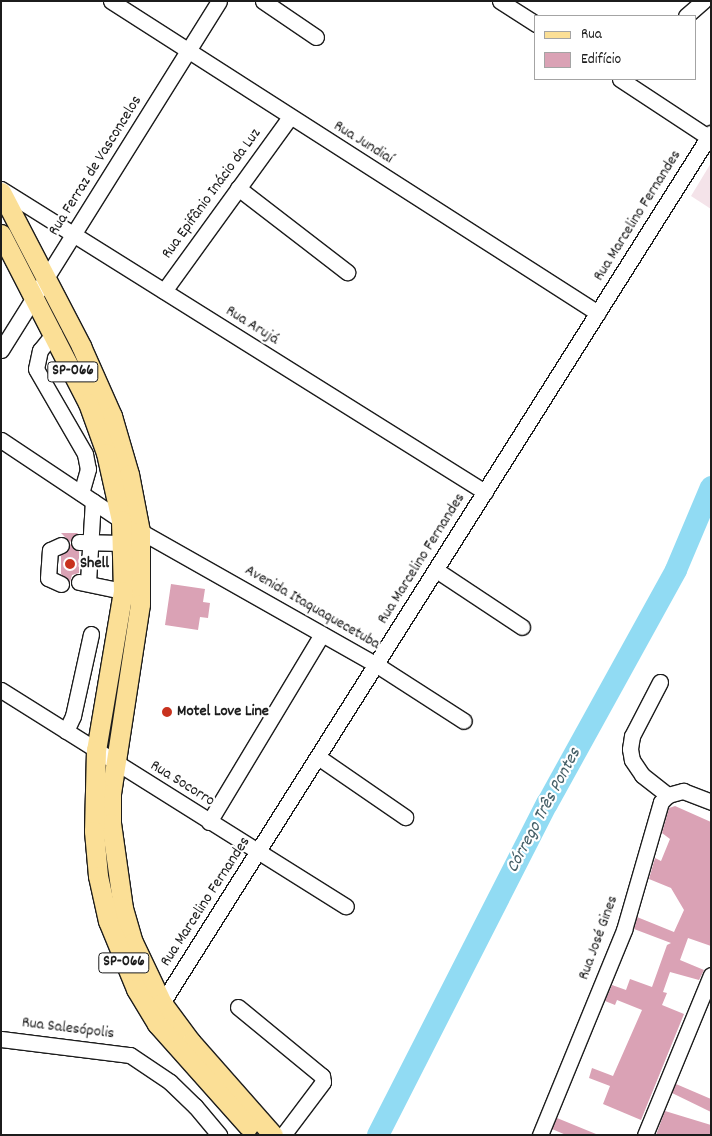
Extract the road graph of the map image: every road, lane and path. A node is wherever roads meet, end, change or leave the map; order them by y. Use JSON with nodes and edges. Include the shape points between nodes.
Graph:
{"nodes":[{"id":1,"x":111,"y":1,"type":"edge"},
{"id":2,"x":220,"y":1,"type":"edge"},
{"id":3,"x":263,"y":1,"type":"edge"},
{"id":4,"x":703,"y":1,"type":"edge"},
{"id":5,"x":509,"y":3,"type":"edge"},
{"id":6,"x":687,"y":15,"type":"edge"},
{"id":7,"x":534,"y":22,"type":"edge"},
{"id":8,"x":316,"y":37,"type":"dead end"},
{"id":9,"x":189,"y":49,"type":"junction"},
{"id":10,"x":622,"y":80,"type":"edge"},
{"id":11,"x":290,"y":117,"type":"junction"},
{"id":12,"x":709,"y":135,"type":"edge"},
{"id":13,"x":238,"y":188,"type":"junction"},
{"id":14,"x":1,"y":190,"type":"edge"},
{"id":15,"x":1,"y":234,"type":"edge"},
{"id":16,"x":74,"y":235,"type":"junction"},
{"id":17,"x":346,"y":272,"type":"dead end"},
{"id":18,"x":47,"y":279,"type":"junction"},
{"id":19,"x":164,"y":291,"type":"junction"},
{"id":20,"x":36,"y":297,"type":"junction"},
{"id":21,"x":598,"y":313,"type":"junction"},
{"id":22,"x":54,"y":332,"type":"junction"},
{"id":23,"x":1,"y":350,"type":"edge"},
{"id":24,"x":1,"y":440,"type":"edge"},
{"id":25,"x":485,"y":492,"type":"junction"},
{"id":26,"x":87,"y":497,"type":"junction"},
{"id":27,"x":121,"y":520,"type":"junction"},
{"id":28,"x":140,"y":531,"type":"junction"},
{"id":29,"x":85,"y":541,"type":"junction"},
{"id":30,"x":122,"y":543,"type":"junction"},
{"id":31,"x":61,"y":546,"type":"dead end"},
{"id":32,"x":436,"y":570,"type":"junction"},
{"id":33,"x":61,"y":584,"type":"dead end"},
{"id":34,"x":124,"y":591,"type":"junction"},
{"id":35,"x":522,"y":626,"type":"dead end"},
{"id":36,"x":91,"y":634,"type":"dead end"},
{"id":37,"x":322,"y":634,"type":"junction"},
{"id":38,"x":376,"y":665,"type":"junction"},
{"id":39,"x":660,"y":682,"type":"dead end"},
{"id":40,"x":1,"y":690,"type":"edge"},
{"id":41,"x":464,"y":721,"type":"dead end"},
{"id":42,"x":66,"y":731,"type":"junction"},
{"id":43,"x":96,"y":750,"type":"junction"},
{"id":44,"x":318,"y":757,"type":"junction"},
{"id":45,"x":115,"y":763,"type":"junction"},
{"id":46,"x":668,"y":795,"type":"junction"},
{"id":47,"x":711,"y":802,"type":"edge"},
{"id":48,"x":405,"y":817,"type":"dead end"},
{"id":49,"x":209,"y":822,"type":"junction"},
{"id":50,"x":259,"y":852,"type":"junction"},
{"id":51,"x":346,"y":906,"type":"dead end"},
{"id":52,"x":711,"y":975,"type":"edge"},
{"id":53,"x":162,"y":1003,"type":"junction"},
{"id":54,"x":238,"y":1007,"type":"dead end"},
{"id":55,"x":1,"y":1038,"type":"edge"},
{"id":56,"x":219,"y":1135,"type":"edge"},
{"id":57,"x":255,"y":1135,"type":"edge"},
{"id":58,"x":273,"y":1135,"type":"edge"},
{"id":59,"x":283,"y":1135,"type":"edge"},
{"id":60,"x":540,"y":1135,"type":"edge"},
{"id":61,"x":645,"y":1135,"type":"edge"}],
"edges":[{"from":1,"to":9,"type":"street","name":"Rua Jundiaí"},
{"from":2,"to":9,"type":"street","name":"Rua Ferraz de Vasconcelos"},
{"from":3,"to":8,"type":"street"},
{"from":4,"to":6,"type":"street"},
{"from":5,"to":7,"type":"street"},
{"from":9,"to":11,"type":"street","name":"Rua Jundiaí"},
{"from":9,"to":16,"type":"street","name":"Rua Ferraz de Vasconcelos"},
{"from":10,"to":12,"type":"street"},
{"from":11,"to":13,"type":"street","name":"Rua Epifânio Inácio da Luz"},
{"from":11,"to":21,"type":"street","name":"Rua Jundiaí"},
{"from":12,"to":21,"type":"street","name":"Rua Marcelino Fernandes"},
{"from":13,"to":17,"type":"street"},
{"from":13,"to":19,"type":"street","name":"Rua Epifânio Inácio da Luz"},
{"from":14,"to":16,"type":"street","name":"Rua Arujá"},
{"from":14,"to":18,"type":"main road","number":"SP-066"},
{"from":15,"to":20,"type":"main road","number":"SP-066"},
{"from":16,"to":18,"type":"street","name":"Rua Ferraz de Vasconcelos"},
{"from":16,"to":19,"type":"street","name":"Rua Arujá"},
{"from":18,"to":20,"type":"street","name":"Rua Ferraz de Vasconcelos"},
{"from":18,"to":28,"type":"main road","number":"SP-066","via":[[112,416],[129,474]]},
{"from":19,"to":25,"type":"street","name":"Rua Arujá"},
{"from":20,"to":22,"type":"main road","number":"SP-066"},
{"from":20,"to":23,"type":"street","name":"Rua Ferraz de Vasconcelos"},
{"from":21,"to":25,"type":"street","name":"Rua Marcelino Fernandes"},
{"from":22,"to":26,"type":"street","via":[[40,350],[36,369],[85,454]]},
{"from":22,"to":27,"type":"main road","number":"SP-066","via":[[100,436]]},
{"from":24,"to":26,"type":"street"},
{"from":25,"to":32,"type":"street","name":"Rua Marcelino Fernandes"},
{"from":26,"to":27,"type":"street"},
{"from":26,"to":29,"type":"street"},
{"from":27,"to":30,"type":"main road","number":"SP-066"},
{"from":28,"to":37,"type":"street","name":"Avenida Itaquaquecetuba"},
{"from":28,"to":45,"type":"main road","number":"SP-066","via":[[140,604]]},
{"from":29,"to":30,"type":"street"},
{"from":29,"to":34,"type":"street","via":[[83,582]]},
{"from":30,"to":34,"type":"main road","number":"SP-066"},
{"from":31,"to":33,"type":"street","via":[[50,550],[48,578]]},
{"from":32,"to":35,"type":"street"},
{"from":32,"to":38,"type":"street","name":"Rua Marcelino Fernandes"},
{"from":34,"to":43,"type":"main road","number":"SP-066"},
{"from":36,"to":42,"type":"street","via":[[73,716]]},
{"from":37,"to":38,"type":"street","name":"Avenida Itaquaquecetuba"},
{"from":37,"to":49,"type":"street"},
{"from":38,"to":41,"type":"street","name":"Avenida Itaquaquecetuba"},
{"from":38,"to":44,"type":"street","name":"Rua Marcelino Fernandes"},
{"from":39,"to":46,"type":"street","via":[[632,736],[630,749],[632,760],[642,776]]},
{"from":40,"to":42,"type":"street","name":"Rua Socorro"},
{"from":42,"to":43,"type":"street","name":"Rua Socorro"},
{"from":43,"to":45,"type":"street","name":"Rua Socorro"},
{"from":43,"to":57,"type":"main road","number":"SP-066","via":[[94,831],[98,876],[108,921],[123,962],[157,1024]]},
{"from":44,"to":48,"type":"street"},
{"from":44,"to":50,"type":"street","name":"Rua Marcelino Fernandes"},
{"from":45,"to":49,"type":"street","name":"Rua Socorro"},
{"from":45,"to":53,"type":"main road","number":"SP-066","via":[[111,822],[115,870],[133,942]]},
{"from":46,"to":47,"type":"street","via":[[683,791]]},
{"from":46,"to":60,"type":"street","name":"Rua José Gines","via":[[659,810],[624,930]]},
{"from":49,"to":50,"type":"street","name":"Rua Socorro"},
{"from":50,"to":51,"type":"street","name":"Rua Socorro"},
{"from":50,"to":53,"type":"street","name":"Rua Marcelino Fernandes"},
{"from":52,"to":61,"type":"street"},
{"from":53,"to":58,"type":"main road","number":"SP-066","via":[[191,1042]]},
{"from":54,"to":59,"type":"street","via":[[322,1076],[323,1082]]},
{"from":55,"to":56,"type":"street","name":"Rua Salesópolis","via":[[130,1055],[170,1082]]}]}
